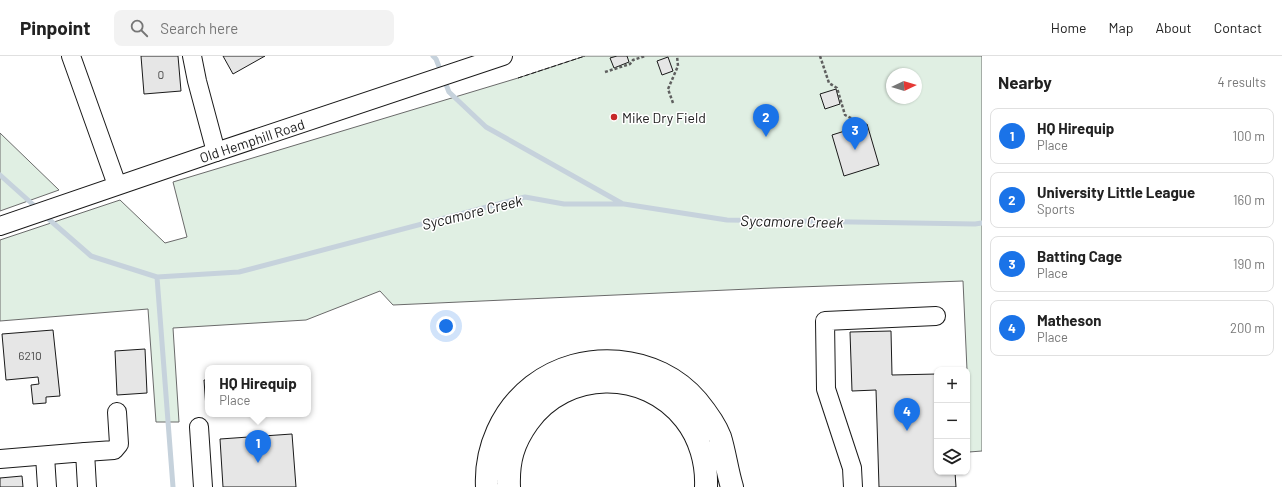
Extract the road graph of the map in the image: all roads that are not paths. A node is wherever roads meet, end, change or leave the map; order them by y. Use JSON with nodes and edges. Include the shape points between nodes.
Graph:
{"nodes":[{"id":1,"x":71,"y":56,"type":"edge"},
{"id":2,"x":192,"y":56,"type":"edge"},
{"id":3,"x":503,"y":56,"type":"edge"},
{"id":4,"x":216,"y":152,"type":"junction"},
{"id":5,"x":117,"y":185,"type":"junction"},
{"id":6,"x":0,"y":226,"type":"edge"},
{"id":7,"x":936,"y":316,"type":"dead end"},
{"id":8,"x":117,"y":412,"type":"dead end"},
{"id":9,"x":199,"y":427,"type":"dead end"},
{"id":10,"x":85,"y":452,"type":"junction"},
{"id":11,"x":45,"y":456,"type":"junction"},
{"id":12,"x":0,"y":459,"type":"edge"},
{"id":13,"x":47,"y":487,"type":"edge"},
{"id":14,"x":88,"y":487,"type":"edge"},
{"id":15,"x":203,"y":487,"type":"edge"},
{"id":16,"x":487,"y":487,"type":"edge"},
{"id":17,"x":508,"y":487,"type":"edge"},
{"id":18,"x":706,"y":487,"type":"edge"},
{"id":19,"x":732,"y":487,"type":"edge"},
{"id":20,"x":853,"y":487,"type":"edge"}],
"edges":[{"from":1,"to":5,"type":"street"},
{"from":2,"to":4,"type":"street"},
{"from":3,"to":4,"type":"street","name":"Old Hemphill Road"},
{"from":4,"to":5,"type":"street","name":"Old Hemphill Road"},
{"from":5,"to":6,"type":"street","name":"Old Hemphill Road"},
{"from":7,"to":20,"type":"street","via":[[825,321],[826,389],[852,468]]},
{"from":8,"to":10,"type":"street","via":[[119,444],[114,450]]},
{"from":9,"to":15,"type":"street"},
{"from":10,"to":11,"type":"street"},
{"from":10,"to":14,"type":"street"},
{"from":11,"to":12,"type":"street"},
{"from":11,"to":13,"type":"street"},
{"from":16,"to":19,"type":"main road","via":[[490,450],[495,436],[522,396],[532,386],[558,372],[580,364],[604,361],[631,363],[656,370],[688,392],[716,428]]},
{"from":17,"to":18,"type":"main road","via":[[512,452],[535,412],[566,390],[601,382],[643,388],[678,410],[686,419],[700,446],[704,459]]}]}
